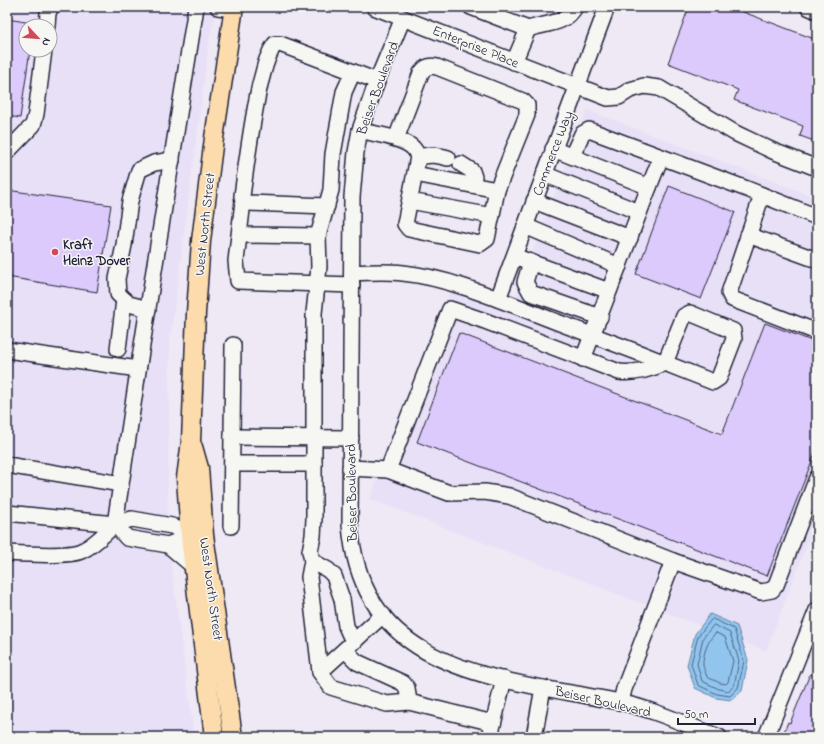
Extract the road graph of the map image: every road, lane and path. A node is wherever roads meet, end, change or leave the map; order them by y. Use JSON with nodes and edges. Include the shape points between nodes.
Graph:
{"nodes":[{"id":1,"x":51,"y":7,"type":"edge"},
{"id":2,"x":196,"y":7,"type":"edge"},
{"id":3,"x":374,"y":7,"type":"edge"},
{"id":4,"x":471,"y":7,"type":"edge"},
{"id":5,"x":575,"y":7,"type":"edge"},
{"id":6,"x":607,"y":7,"type":"edge"},
{"id":7,"x":808,"y":7,"type":"edge"},
{"id":8,"x":228,"y":8,"type":"edge"},
{"id":9,"x":817,"y":11,"type":"edge"},
{"id":10,"x":48,"y":18,"type":"edge"},
{"id":11,"x":403,"y":18,"type":"junction"},
{"id":12,"x":528,"y":29,"type":"junction"},
{"id":13,"x":43,"y":58,"type":"edge"},
{"id":14,"x":514,"y":62,"type":"junction"},
{"id":15,"x":353,"y":72,"type":"junction"},
{"id":16,"x":378,"y":81,"type":"junction"},
{"id":17,"x":578,"y":86,"type":"junction"},
{"id":18,"x":360,"y":130,"type":"junction"},
{"id":19,"x":396,"y":139,"type":"junction"},
{"id":20,"x":554,"y":149,"type":"junction"},
{"id":21,"x":7,"y":152,"type":"edge"},
{"id":22,"x":572,"y":156,"type":"junction"},
{"id":23,"x":418,"y":157,"type":"junction"},
{"id":24,"x":661,"y":157,"type":"junction"},
{"id":25,"x":172,"y":160,"type":"junction"},
{"id":26,"x":817,"y":168,"type":"edge"},
{"id":27,"x":415,"y":174,"type":"junction"},
{"id":28,"x":544,"y":174,"type":"junction"},
{"id":29,"x":472,"y":185,"type":"junction"},
{"id":30,"x":649,"y":187,"type":"junction"},
{"id":31,"x":497,"y":190,"type":"junction"},
{"id":32,"x":762,"y":195,"type":"junction"},
{"id":33,"x":243,"y":201,"type":"junction"},
{"id":34,"x":410,"y":201,"type":"junction"},
{"id":35,"x":534,"y":201,"type":"junction"},
{"id":36,"x":327,"y":206,"type":"junction"},
{"id":37,"x":639,"y":212,"type":"junction"},
{"id":38,"x":492,"y":216,"type":"junction"},
{"id":39,"x":817,"y":216,"type":"edge"},
{"id":40,"x":525,"y":226,"type":"junction"},
{"id":41,"x":240,"y":235,"type":"junction"},
{"id":42,"x":748,"y":235,"type":"junction"},
{"id":43,"x":318,"y":236,"type":"junction"},
{"id":44,"x":630,"y":238,"type":"junction"},
{"id":45,"x":514,"y":256,"type":"junction"},
{"id":46,"x":817,"y":260,"type":"edge"},
{"id":47,"x":531,"y":262,"type":"junction"},
{"id":48,"x":619,"y":266,"type":"junction"},
{"id":49,"x":352,"y":279,"type":"junction"},
{"id":50,"x":316,"y":285,"type":"junction"},
{"id":51,"x":460,"y":286,"type":"junction"},
{"id":52,"x":609,"y":291,"type":"junction"},
{"id":53,"x":498,"y":299,"type":"junction"},
{"id":54,"x":124,"y":300,"type":"junction"},
{"id":55,"x":148,"y":309,"type":"junction"},
{"id":56,"x":450,"y":309,"type":"junction"},
{"id":57,"x":600,"y":317,"type":"junction"},
{"id":58,"x":817,"y":332,"type":"edge"},
{"id":59,"x":593,"y":335,"type":"junction"},
{"id":60,"x":233,"y":345,"type":"dead end"},
{"id":61,"x":118,"y":349,"type":"dead end"},
{"id":62,"x":7,"y":350,"type":"edge"},
{"id":63,"x":583,"y":359,"type":"junction"},
{"id":64,"x":665,"y":363,"type":"junction"},
{"id":65,"x":138,"y":369,"type":"junction"},
{"id":66,"x":232,"y":438,"type":"junction"},
{"id":67,"x":314,"y":438,"type":"junction"},
{"id":68,"x":351,"y":438,"type":"junction"},
{"id":69,"x":232,"y":464,"type":"junction"},
{"id":70,"x":314,"y":464,"type":"junction"},
{"id":71,"x":7,"y":465,"type":"edge"},
{"id":72,"x":350,"y":468,"type":"junction"},
{"id":73,"x":388,"y":470,"type":"junction"},
{"id":74,"x":817,"y":478,"type":"edge"},
{"id":75,"x":121,"y":484,"type":"junction"},
{"id":76,"x":7,"y":513,"type":"edge"},
{"id":77,"x":115,"y":524,"type":"junction"},
{"id":78,"x":231,"y":526,"type":"dead end"},
{"id":79,"x":197,"y":536,"type":"junction"},
{"id":80,"x":168,"y":545,"type":"junction"},
{"id":81,"x":7,"y":554,"type":"edge"},
{"id":82,"x":312,"y":561,"type":"junction"},
{"id":83,"x":673,"y":561,"type":"junction"},
{"id":84,"x":194,"y":567,"type":"junction"},
{"id":85,"x":817,"y":610,"type":"edge"},
{"id":86,"x":383,"y":615,"type":"junction"},
{"id":87,"x":350,"y":646,"type":"junction"},
{"id":88,"x":320,"y":672,"type":"junction"},
{"id":89,"x":504,"y":679,"type":"junction"},
{"id":90,"x":543,"y":688,"type":"junction"},
{"id":91,"x":409,"y":702,"type":"junction"},
{"id":92,"x":621,"y":702,"type":"junction"},
{"id":93,"x":210,"y":708,"type":"junction"},
{"id":94,"x":491,"y":730,"type":"edge"},
{"id":95,"x":703,"y":734,"type":"edge"},
{"id":96,"x":234,"y":736,"type":"edge"},
{"id":97,"x":208,"y":737,"type":"edge"},
{"id":98,"x":214,"y":737,"type":"edge"},
{"id":99,"x":534,"y":737,"type":"edge"},
{"id":100,"x":719,"y":737,"type":"edge"},
{"id":101,"x":766,"y":737,"type":"edge"}],
"edges":[{"from":1,"to":10,"type":"street"},
{"from":2,"to":25,"type":"street"},
{"from":3,"to":11,"type":"street","name":"Enterprise Place"},
{"from":4,"to":12,"type":"street"},
{"from":5,"to":12,"type":"street","via":[[563,20]]},
{"from":6,"to":17,"type":"street","name":"Commerce Way"},
{"from":7,"to":9,"type":"street"},
{"from":8,"to":79,"type":"main road","name":"West North Street","via":[[201,241],[191,441],[186,478]]},
{"from":11,"to":14,"type":"street","name":"Enterprise Place"},
{"from":11,"to":16,"type":"street","name":"Beiser Boulevard"},
{"from":12,"to":14,"type":"street"},
{"from":13,"to":21,"type":"street","via":[[33,125]]},
{"from":14,"to":17,"type":"street","name":"Enterprise Place"},
{"from":15,"to":16,"type":"street"},
{"from":15,"to":33,"type":"street","via":[[275,44],[264,67],[255,107]]},
{"from":15,"to":36,"type":"street","via":[[344,92]]},
{"from":16,"to":18,"type":"street","name":"Beiser Boulevard"},
{"from":17,"to":20,"type":"street","name":"Commerce Way"},
{"from":17,"to":26,"type":"street","name":"Enterprise Place","via":[[608,98],[619,97],[644,86],[659,88],[735,133]]},
{"from":18,"to":19,"type":"street"},
{"from":18,"to":49,"type":"street","name":"Beiser Boulevard","via":[[352,197]]},
{"from":19,"to":23,"type":"street","via":[[407,143]]},
{"from":19,"to":31,"type":"street","via":[[421,73],[428,67],[437,67],[523,100],[527,105],[527,115]]},
{"from":20,"to":22,"type":"street"},
{"from":20,"to":28,"type":"street","name":"Commerce Way"},
{"from":22,"to":24,"type":"street","via":[[582,134],[588,130]]},
{"from":22,"to":30,"type":"street"},
{"from":23,"to":27,"type":"street"},
{"from":23,"to":29,"type":"street","via":[[429,154],[455,161],[472,172]]},
{"from":24,"to":30,"type":"street"},
{"from":24,"to":32,"type":"street"},
{"from":25,"to":54,"type":"street","via":[[154,163],[139,170],[130,201],[117,280],[118,294]]},
{"from":25,"to":55,"type":"street"},
{"from":27,"to":29,"type":"street"},
{"from":27,"to":34,"type":"street"},
{"from":28,"to":35,"type":"street","name":"Commerce Way"},
{"from":28,"to":37,"type":"street"},
{"from":29,"to":31,"type":"street"},
{"from":30,"to":37,"type":"street"},
{"from":31,"to":38,"type":"street"},
{"from":32,"to":39,"type":"street"},
{"from":32,"to":42,"type":"street"},
{"from":33,"to":36,"type":"street"},
{"from":33,"to":41,"type":"street"},
{"from":34,"to":38,"type":"street"},
{"from":34,"to":38,"type":"street","via":[[405,224],[409,229],[480,244],[487,239]]},
{"from":35,"to":40,"type":"street","name":"Commerce Way"},
{"from":35,"to":44,"type":"street"},
{"from":36,"to":43,"type":"street"},
{"from":37,"to":44,"type":"street"},
{"from":40,"to":45,"type":"street","name":"Commerce Way"},
{"from":40,"to":48,"type":"street"},
{"from":41,"to":43,"type":"street"},
{"from":41,"to":50,"type":"street","via":[[236,261],[238,281]]},
{"from":42,"to":46,"type":"street"},
{"from":42,"to":58,"type":"street","via":[[728,292],[732,299]]},
{"from":43,"to":50,"type":"street","via":[[319,267]]},
{"from":44,"to":48,"type":"street"},
{"from":45,"to":47,"type":"street"},
{"from":45,"to":53,"type":"street","name":"Commerce Way"},
{"from":47,"to":52,"type":"street"},
{"from":47,"to":57,"type":"street","via":[[525,282],[531,293]]},
{"from":48,"to":52,"type":"street"},
{"from":49,"to":50,"type":"street"},
{"from":49,"to":51,"type":"street","via":[[384,271],[426,276]]},
{"from":49,"to":68,"type":"street","name":"Beiser Boulevard"},
{"from":50,"to":67,"type":"street"},
{"from":51,"to":53,"type":"street"},
{"from":51,"to":56,"type":"street"},
{"from":52,"to":57,"type":"street"},
{"from":53,"to":59,"type":"street"},
{"from":54,"to":55,"type":"street"},
{"from":54,"to":61,"type":"street"},
{"from":55,"to":65,"type":"street"},
{"from":56,"to":63,"type":"street"},
{"from":56,"to":73,"type":"street"},
{"from":57,"to":59,"type":"street"},
{"from":59,"to":63,"type":"street"},
{"from":59,"to":64,"type":"street"},
{"from":60,"to":66,"type":"street"},
{"from":62,"to":65,"type":"street"},
{"from":63,"to":64,"type":"street","via":[[625,373],[654,368]]},
{"from":64,"to":64,"type":"street","via":[[713,382],[719,378],[734,339],[733,331],[690,314],[684,316]]},
{"from":65,"to":75,"type":"street"},
{"from":66,"to":67,"type":"street"},
{"from":66,"to":69,"type":"street"},
{"from":67,"to":68,"type":"street"},
{"from":67,"to":70,"type":"street"},
{"from":68,"to":72,"type":"street","name":"Beiser Boulevard"},
{"from":69,"to":70,"type":"street"},
{"from":69,"to":78,"type":"street"},
{"from":70,"to":82,"type":"street","via":[[314,519],[310,550]]},
{"from":71,"to":75,"type":"street"},
{"from":72,"to":73,"type":"street"},
{"from":72,"to":86,"type":"street","name":"Beiser Boulevard","via":[[351,546],[367,591]]},
{"from":73,"to":83,"type":"street","via":[[449,493],[485,492],[509,496]]},
{"from":74,"to":83,"type":"street","via":[[772,590],[762,592]]},
{"from":75,"to":77,"type":"street"},
{"from":76,"to":77,"type":"street"},
{"from":77,"to":79,"type":"street","via":[[132,519],[172,526]]},
{"from":77,"to":80,"type":"street","via":[[127,538]]},
{"from":77,"to":81,"type":"street","via":[[81,551],[65,554]]},
{"from":79,"to":80,"type":"street"},
{"from":79,"to":84,"type":"main road","name":"West North Street"},
{"from":79,"to":96,"type":"main road","name":"West North Street"},
{"from":80,"to":84,"type":"street"},
{"from":82,"to":87,"type":"street","via":[[334,576],[342,599]]},
{"from":82,"to":88,"type":"street","via":[[309,577]]},
{"from":83,"to":92,"type":"street"},
{"from":84,"to":93,"type":"main road","name":"West North Street"},
{"from":85,"to":101,"type":"street"},
{"from":86,"to":87,"type":"street"},
{"from":86,"to":89,"type":"street","name":"Beiser Boulevard","via":[[413,645],[457,667]]},
{"from":87,"to":88,"type":"street"},
{"from":87,"to":91,"type":"street","via":[[357,662],[406,685]]},
{"from":88,"to":91,"type":"street","via":[[331,687],[387,704]]},
{"from":89,"to":90,"type":"street","name":"Beiser Boulevard"},
{"from":89,"to":94,"type":"street"},
{"from":90,"to":92,"type":"street","name":"Beiser Boulevard"},
{"from":90,"to":99,"type":"street"},
{"from":91,"to":94,"type":"street"},
{"from":92,"to":95,"type":"street","name":"Beiser Boulevard"},
{"from":93,"to":97,"type":"main road"},
{"from":93,"to":98,"type":"main road","name":"West North Street"},
{"from":95,"to":100,"type":"street","name":"Beiser Boulevard"}]}
